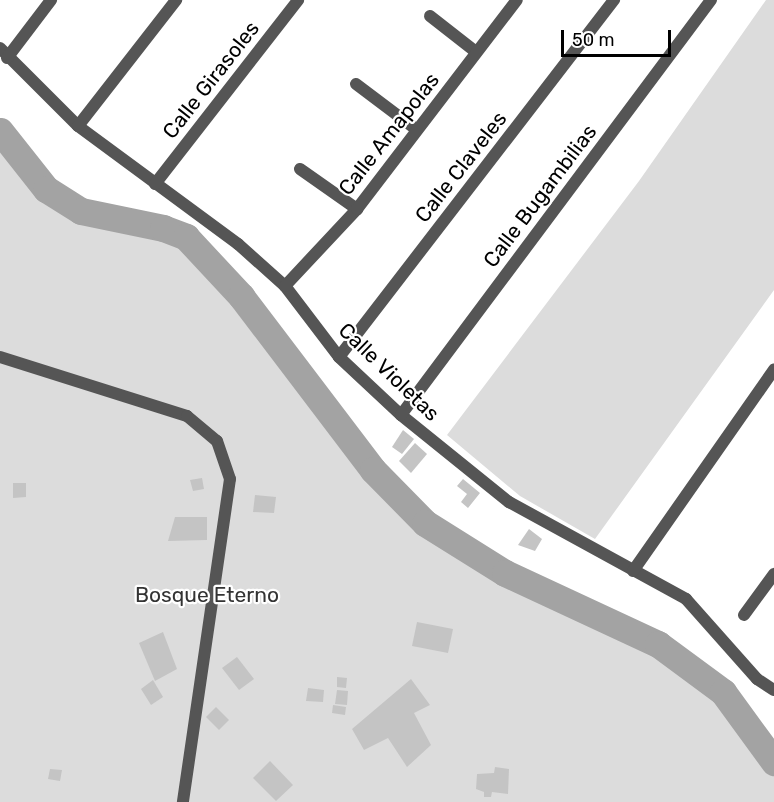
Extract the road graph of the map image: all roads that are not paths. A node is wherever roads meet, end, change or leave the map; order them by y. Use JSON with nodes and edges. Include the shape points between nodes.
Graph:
{"nodes":[{"id":1,"x":51,"y":0,"type":"edge"},
{"id":2,"x":176,"y":0,"type":"edge"},
{"id":3,"x":298,"y":0,"type":"edge"},
{"id":4,"x":517,"y":0,"type":"edge"},
{"id":5,"x":614,"y":0,"type":"edge"},
{"id":6,"x":711,"y":0,"type":"edge"},
{"id":7,"x":430,"y":16,"type":"dead end"},
{"id":8,"x":476,"y":52,"type":"junction"},
{"id":9,"x":3,"y":53,"type":"edge"},
{"id":10,"x":356,"y":84,"type":"dead end"},
{"id":11,"x":78,"y":126,"type":"junction"},
{"id":12,"x":417,"y":130,"type":"junction"},
{"id":13,"x":300,"y":170,"type":"dead end"},
{"id":14,"x":154,"y":184,"type":"junction"},
{"id":15,"x":357,"y":209,"type":"junction"},
{"id":16,"x":285,"y":286,"type":"junction"},
{"id":17,"x":0,"y":357,"type":"edge"},
{"id":18,"x":339,"y":357,"type":"junction"},
{"id":19,"x":774,"y":370,"type":"edge"},
{"id":20,"x":401,"y":415,"type":"junction"},
{"id":21,"x":633,"y":571,"type":"junction"},
{"id":22,"x":774,"y":574,"type":"edge"},
{"id":23,"x":744,"y":615,"type":"dead end"},
{"id":24,"x":774,"y":690,"type":"edge"},
{"id":25,"x":183,"y":802,"type":"edge"}],
"edges":[{"from":1,"to":9,"type":"street"},
{"from":2,"to":11,"type":"street"},
{"from":3,"to":14,"type":"street","name":"Calle Girasoles"},
{"from":4,"to":8,"type":"street","name":"Calle Amapolas"},
{"from":5,"to":18,"type":"street","name":"Calle Claveles"},
{"from":6,"to":20,"type":"street","name":"Calle Bugambilias"},
{"from":7,"to":8,"type":"street"},
{"from":8,"to":12,"type":"street","name":"Calle Amapolas"},
{"from":9,"to":11,"type":"street","name":"Calle Violetas"},
{"from":10,"to":12,"type":"street"},
{"from":11,"to":14,"type":"street","name":"Calle Violetas"},
{"from":12,"to":15,"type":"street","name":"Calle Amapolas"},
{"from":13,"to":15,"type":"street"},
{"from":14,"to":16,"type":"street","name":"Calle Violetas","via":[[238,244]]},
{"from":15,"to":16,"type":"street","name":"Calle Amapolas"},
{"from":16,"to":18,"type":"street","name":"Calle Violetas"},
{"from":17,"to":25,"type":"street","via":[[187,416],[217,441],[230,479]]},
{"from":18,"to":20,"type":"street","name":"Calle Violetas"},
{"from":19,"to":21,"type":"street"},
{"from":20,"to":21,"type":"street","name":"Calle Violetas","via":[[509,502]]},
{"from":21,"to":24,"type":"street","name":"Calle Violetas","via":[[686,600],[757,679]]},
{"from":22,"to":23,"type":"street"}]}
